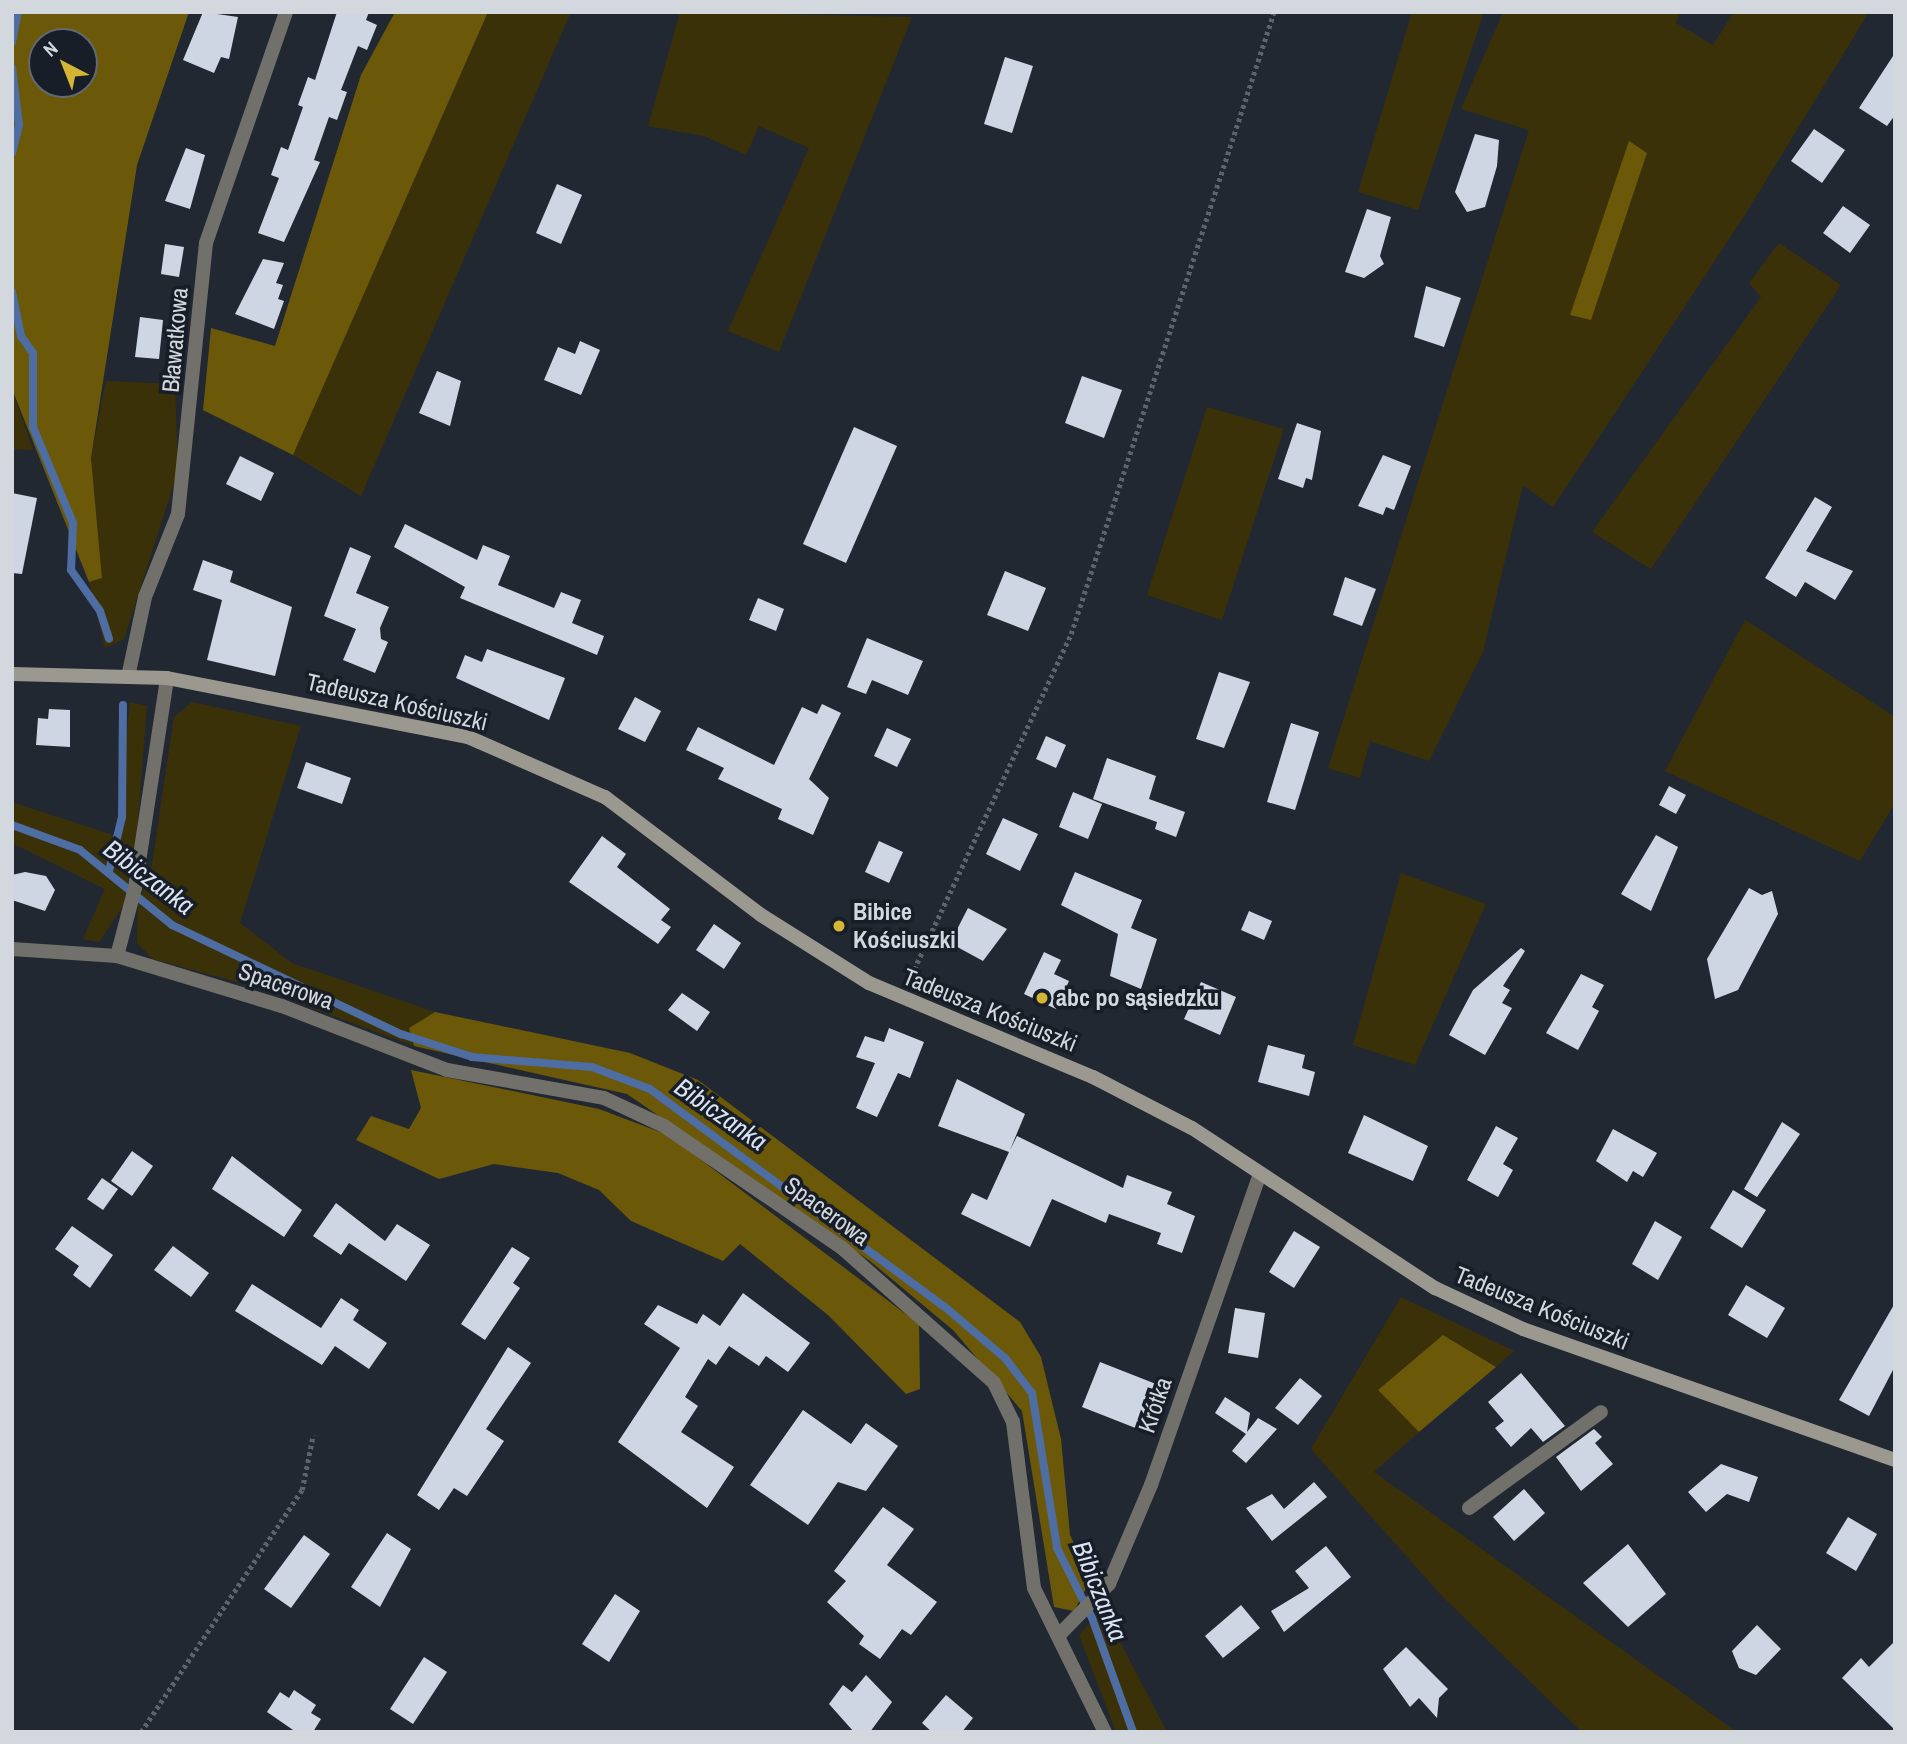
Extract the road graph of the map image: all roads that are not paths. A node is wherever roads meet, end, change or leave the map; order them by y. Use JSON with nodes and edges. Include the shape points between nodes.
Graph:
{"nodes":[{"id":1,"x":286,"y":12,"type":"edge"},
{"id":2,"x":12,"y":674,"type":"edge"},
{"id":3,"x":128,"y":677,"type":"junction"},
{"id":4,"x":167,"y":678,"type":"junction"},
{"id":5,"x":12,"y":949,"type":"edge"},
{"id":6,"x":117,"y":956,"type":"junction"},
{"id":7,"x":1260,"y":1173,"type":"junction"},
{"id":8,"x":1601,"y":1412,"type":"dead end"},
{"id":9,"x":1895,"y":1460,"type":"edge"},
{"id":10,"x":1469,"y":1508,"type":"dead end"},
{"id":11,"x":1061,"y":1633,"type":"junction"},
{"id":12,"x":1105,"y":1732,"type":"edge"}],
"edges":[{"from":1,"to":3,"type":"street","name":"Bławatkowa","via":[[206,243],[178,514],[145,597]]},
{"from":2,"to":3,"type":"street","name":"Tadeusza Kościuszki"},
{"from":3,"to":4,"type":"street","name":"Tadeusza Kościuszki"},
{"from":4,"to":6,"type":"street","via":[[135,888]]},
{"from":4,"to":7,"type":"street","name":"Tadeusza Kościuszki","via":[[468,737],[605,797],[810,949],[901,999],[1103,1082]]},
{"from":5,"to":6,"type":"street","name":"Spacerowa"},
{"from":6,"to":11,"type":"street","name":"Spacerowa","via":[[282,1006],[447,1070],[604,1098],[664,1126],[841,1247],[994,1383],[1013,1422],[1034,1588],[1045,1618]]},
{"from":7,"to":9,"type":"street","name":"Tadeusza Kościuszki","via":[[1435,1288],[1522,1329]]},
{"from":7,"to":11,"type":"street","name":"Krótka","via":[[1151,1485],[1109,1584]]},
{"from":8,"to":10,"type":"street"},
{"from":11,"to":12,"type":"street","name":"Spacerowa"}]}
